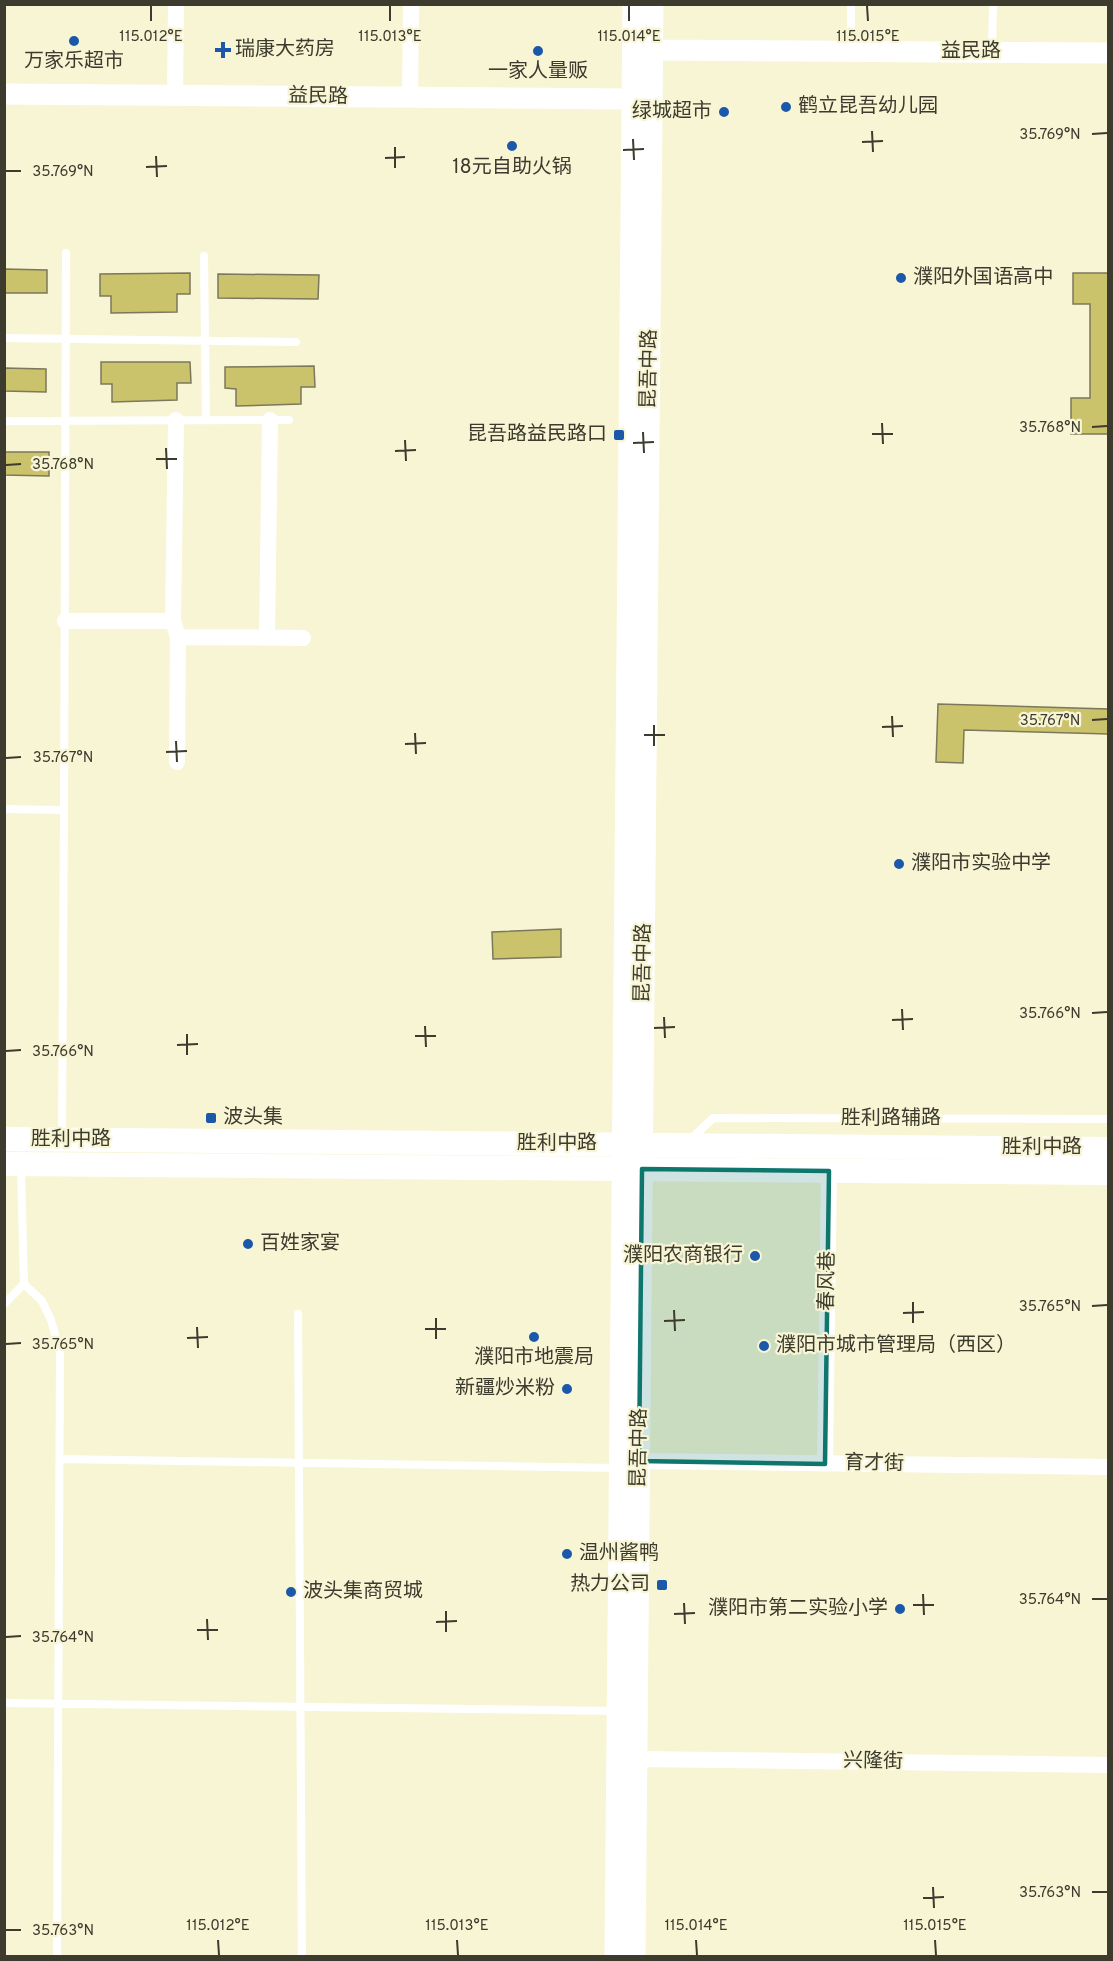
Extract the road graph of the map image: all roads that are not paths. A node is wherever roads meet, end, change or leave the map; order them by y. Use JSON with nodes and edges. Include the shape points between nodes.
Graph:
{"nodes":[{"id":1,"x":176,"y":4,"type":"edge"},
{"id":2,"x":411,"y":4,"type":"edge"},
{"id":3,"x":633,"y":4,"type":"edge"},
{"id":4,"x":653,"y":4,"type":"edge"},
{"id":5,"x":851,"y":4,"type":"edge"},
{"id":6,"x":993,"y":4,"type":"edge"},
{"id":7,"x":653,"y":50,"type":"junction"},
{"id":8,"x":851,"y":51,"type":"junction"},
{"id":9,"x":1108,"y":52,"type":"edge"},
{"id":10,"x":992,"y":53,"type":"junction"},
{"id":11,"x":4,"y":94,"type":"edge"},
{"id":12,"x":175,"y":96,"type":"junction"},
{"id":13,"x":410,"y":98,"type":"junction"},
{"id":14,"x":632,"y":99,"type":"junction"},
{"id":15,"x":66,"y":253,"type":"dead end"},
{"id":16,"x":204,"y":256,"type":"dead end"},
{"id":17,"x":4,"y":338,"type":"edge"},
{"id":18,"x":65,"y":339,"type":"junction"},
{"id":19,"x":204,"y":340,"type":"junction"},
{"id":20,"x":296,"y":342,"type":"dead end"},
{"id":21,"x":4,"y":420,"type":"edge"},
{"id":22,"x":176,"y":420,"type":"junction"},
{"id":23,"x":206,"y":420,"type":"junction"},
{"id":24,"x":270,"y":420,"type":"junction"},
{"id":25,"x":288,"y":420,"type":"dead end"},
{"id":26,"x":65,"y":421,"type":"junction"},
{"id":27,"x":66,"y":621,"type":"junction"},
{"id":28,"x":176,"y":629,"type":"junction"},
{"id":29,"x":267,"y":638,"type":"junction"},
{"id":30,"x":303,"y":638,"type":"dead end"},
{"id":31,"x":177,"y":762,"type":"dead end"},
{"id":32,"x":4,"y":808,"type":"edge"},
{"id":33,"x":64,"y":810,"type":"junction"},
{"id":34,"x":1108,"y":1119,"type":"edge"},
{"id":35,"x":4,"y":1140,"type":"edge"},
{"id":36,"x":62,"y":1140,"type":"junction"},
{"id":37,"x":632,"y":1145,"type":"junction"},
{"id":38,"x":685,"y":1146,"type":"junction"},
{"id":39,"x":1108,"y":1149,"type":"edge"},
{"id":40,"x":13,"y":1164,"type":"edge"},
{"id":41,"x":632,"y":1169,"type":"junction"},
{"id":42,"x":829,"y":1171,"type":"junction"},
{"id":43,"x":1108,"y":1173,"type":"edge"},
{"id":44,"x":24,"y":1284,"type":"junction"},
{"id":45,"x":4,"y":1304,"type":"edge"},
{"id":46,"x":298,"y":1314,"type":"dead end"},
{"id":47,"x":60,"y":1459,"type":"junction"},
{"id":48,"x":639,"y":1461,"type":"junction"},
{"id":49,"x":299,"y":1463,"type":"junction"},
{"id":50,"x":825,"y":1464,"type":"junction"},
{"id":51,"x":1108,"y":1467,"type":"edge"},
{"id":52,"x":619,"y":1468,"type":"junction"},
{"id":53,"x":4,"y":1702,"type":"edge"},
{"id":54,"x":58,"y":1703,"type":"junction"},
{"id":55,"x":300,"y":1707,"type":"junction"},
{"id":56,"x":617,"y":1711,"type":"junction"},
{"id":57,"x":637,"y":1759,"type":"junction"},
{"id":58,"x":1108,"y":1766,"type":"edge"},
{"id":59,"x":57,"y":1956,"type":"edge"},
{"id":60,"x":302,"y":1956,"type":"edge"},
{"id":61,"x":615,"y":1956,"type":"edge"},
{"id":62,"x":635,"y":1956,"type":"edge"}],
"edges":[{"from":1,"to":12,"type":"street"},
{"from":2,"to":13,"type":"street"},
{"from":3,"to":14,"type":"street","name":"昆吾中路"},
{"from":4,"to":7,"type":"street","name":"昆吾中路"},
{"from":5,"to":8,"type":"lane"},
{"from":6,"to":10,"type":"lane"},
{"from":7,"to":8,"type":"street","name":"益民路"},
{"from":7,"to":37,"type":"street","name":"昆吾中路"},
{"from":8,"to":10,"type":"street","name":"益民路"},
{"from":9,"to":10,"type":"street","name":"益民路"},
{"from":11,"to":12,"type":"street","name":"益民路"},
{"from":12,"to":13,"type":"street","name":"益民路"},
{"from":13,"to":14,"type":"street","name":"益民路"},
{"from":14,"to":37,"type":"street","name":"昆吾中路"},
{"from":15,"to":18,"type":"lane"},
{"from":16,"to":19,"type":"lane"},
{"from":17,"to":18,"type":"lane"},
{"from":18,"to":19,"type":"lane"},
{"from":18,"to":26,"type":"lane"},
{"from":19,"to":20,"type":"lane"},
{"from":19,"to":23,"type":"lane"},
{"from":21,"to":26,"type":"lane"},
{"from":22,"to":23,"type":"lane"},
{"from":22,"to":26,"type":"lane"},
{"from":22,"to":28,"type":"street"},
{"from":23,"to":24,"type":"lane"},
{"from":24,"to":25,"type":"lane"},
{"from":24,"to":29,"type":"street"},
{"from":26,"to":27,"type":"lane"},
{"from":27,"to":28,"type":"street"},
{"from":27,"to":33,"type":"lane"},
{"from":28,"to":29,"type":"street"},
{"from":28,"to":31,"type":"street"},
{"from":29,"to":30,"type":"street"},
{"from":32,"to":33,"type":"lane"},
{"from":33,"to":36,"type":"lane"},
{"from":34,"to":38,"type":"lane","name":"胜利路辅路","via":[[713,1118]]},
{"from":35,"to":36,"type":"main road","name":"胜利中路"},
{"from":36,"to":37,"type":"main road","name":"胜利中路"},
{"from":37,"to":38,"type":"main road","name":"胜利中路"},
{"from":37,"to":41,"type":"street","name":"昆吾中路"},
{"from":38,"to":39,"type":"main road","name":"胜利中路"},
{"from":40,"to":41,"type":"main road","name":"胜利中路"},
{"from":40,"to":44,"type":"lane"},
{"from":41,"to":42,"type":"main road","name":"胜利中路"},
{"from":41,"to":48,"type":"street","name":"昆吾中路"},
{"from":41,"to":52,"type":"street","name":"昆吾中路"},
{"from":42,"to":43,"type":"main road","name":"胜利中路"},
{"from":42,"to":50,"type":"street","name":"春风巷"},
{"from":44,"to":45,"type":"lane"},
{"from":44,"to":47,"type":"lane","via":[[42,1301],[60,1352]]},
{"from":46,"to":49,"type":"lane"},
{"from":47,"to":49,"type":"lane"},
{"from":47,"to":54,"type":"lane"},
{"from":48,"to":50,"type":"street","name":"育才街"},
{"from":48,"to":57,"type":"street","name":"昆吾中路"},
{"from":49,"to":52,"type":"lane"},
{"from":49,"to":55,"type":"lane"},
{"from":50,"to":51,"type":"street","name":"育才街"},
{"from":52,"to":56,"type":"street","name":"昆吾中路"},
{"from":53,"to":54,"type":"lane"},
{"from":54,"to":55,"type":"lane"},
{"from":54,"to":59,"type":"lane"},
{"from":55,"to":56,"type":"lane"},
{"from":55,"to":60,"type":"lane"},
{"from":56,"to":61,"type":"street","name":"昆吾中路"},
{"from":57,"to":58,"type":"street","name":"兴隆街"},
{"from":57,"to":62,"type":"street","name":"昆吾中路"}]}
